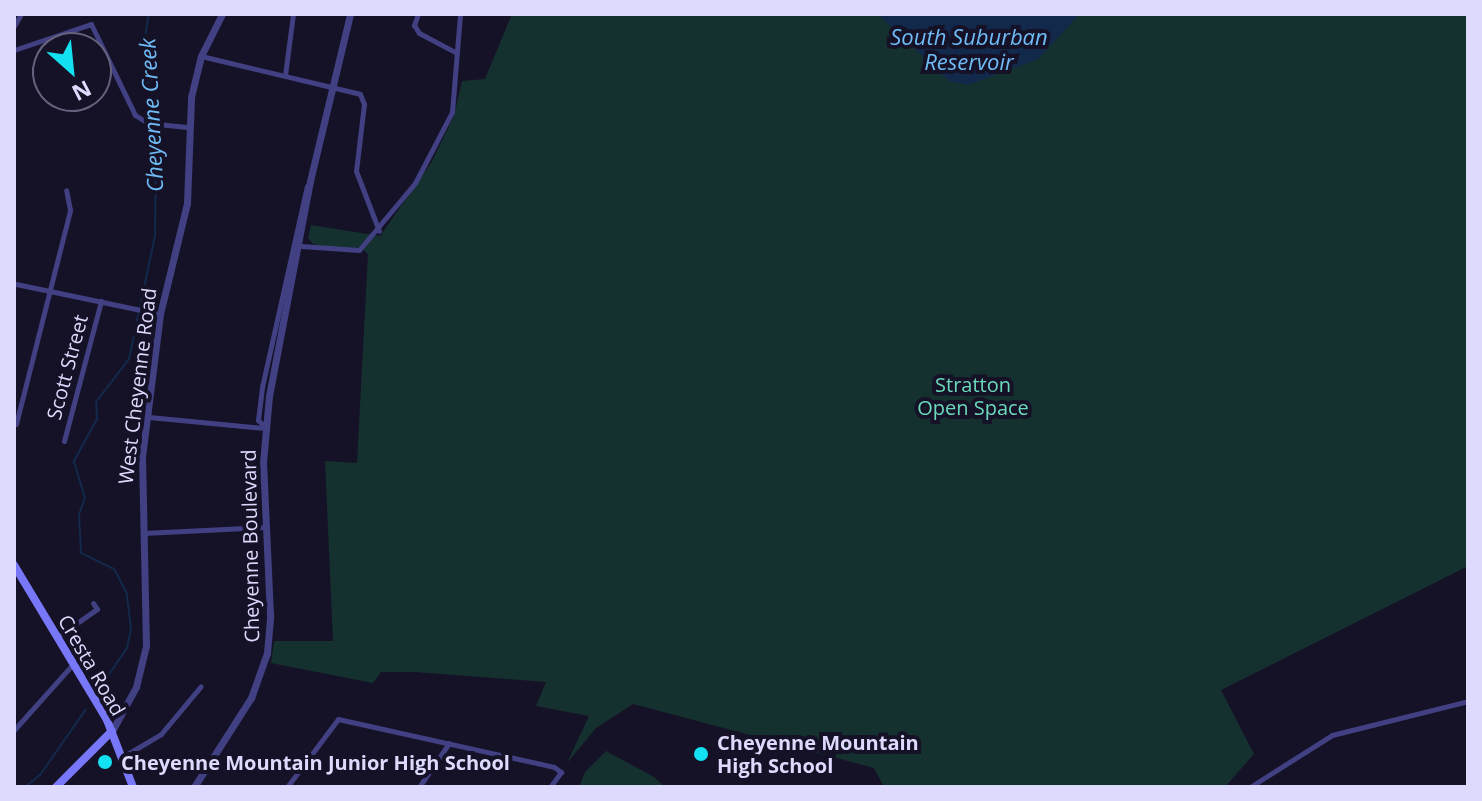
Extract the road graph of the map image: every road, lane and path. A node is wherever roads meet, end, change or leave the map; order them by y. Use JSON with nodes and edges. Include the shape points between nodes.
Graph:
{"nodes":[{"id":1,"x":21,"y":14,"type":"edge"},
{"id":2,"x":222,"y":14,"type":"edge"},
{"id":3,"x":293,"y":14,"type":"edge"},
{"id":4,"x":350,"y":14,"type":"edge"},
{"id":5,"x":418,"y":14,"type":"edge"},
{"id":6,"x":460,"y":14,"type":"edge"},
{"id":7,"x":14,"y":26,"type":"edge"},
{"id":8,"x":14,"y":50,"type":"edge"},
{"id":9,"x":455,"y":52,"type":"junction"},
{"id":10,"x":201,"y":56,"type":"junction"},
{"id":11,"x":285,"y":75,"type":"junction"},
{"id":12,"x":333,"y":87,"type":"junction"},
{"id":13,"x":187,"y":127,"type":"junction"},
{"id":14,"x":310,"y":181,"type":"junction"},
{"id":15,"x":66,"y":190,"type":"dead end"},
{"id":16,"x":379,"y":231,"type":"junction"},
{"id":17,"x":301,"y":246,"type":"junction"},
{"id":18,"x":16,"y":284,"type":"edge"},
{"id":19,"x":50,"y":287,"type":"junction"},
{"id":20,"x":101,"y":301,"type":"junction"},
{"id":21,"x":160,"y":314,"type":"junction"},
{"id":22,"x":149,"y":417,"type":"junction"},
{"id":23,"x":16,"y":424,"type":"edge"},
{"id":24,"x":266,"y":428,"type":"junction"},
{"id":25,"x":64,"y":441,"type":"dead end"},
{"id":26,"x":266,"y":527,"type":"junction"},
{"id":27,"x":142,"y":533,"type":"junction"},
{"id":28,"x":14,"y":565,"type":"edge"},
{"id":29,"x":93,"y":603,"type":"dead end"},
{"id":30,"x":57,"y":637,"type":"junction"},
{"id":31,"x":73,"y":664,"type":"junction"},
{"id":32,"x":201,"y":686,"type":"dead end"},
{"id":33,"x":1468,"y":701,"type":"edge"},
{"id":34,"x":14,"y":730,"type":"edge"},
{"id":35,"x":112,"y":731,"type":"junction"},
{"id":36,"x":449,"y":743,"type":"junction"},
{"id":37,"x":124,"y":756,"type":"junction"},
{"id":38,"x":56,"y":787,"type":"edge"},
{"id":39,"x":133,"y":787,"type":"edge"},
{"id":40,"x":194,"y":787,"type":"edge"},
{"id":41,"x":287,"y":787,"type":"edge"},
{"id":42,"x":419,"y":787,"type":"edge"},
{"id":43,"x":550,"y":787,"type":"edge"},
{"id":44,"x":1250,"y":787,"type":"edge"}],
"edges":[{"from":1,"to":7,"type":"street"},
{"from":2,"to":10,"type":"street","name":"West Cheyenne Road"},
{"from":3,"to":11,"type":"street"},
{"from":4,"to":12,"type":"street","name":"Cheyenne Boulevard"},
{"from":5,"to":9,"type":"street","via":[[414,25],[419,33]]},
{"from":6,"to":9,"type":"street"},
{"from":8,"to":13,"type":"street","via":[[91,24],[131,109],[150,123]]},
{"from":9,"to":16,"type":"street","via":[[457,85],[448,122],[415,183]]},
{"from":10,"to":11,"type":"street"},
{"from":10,"to":13,"type":"street","name":"West Cheyenne Road"},
{"from":11,"to":12,"type":"street"},
{"from":12,"to":14,"type":"street","name":"Cheyenne Boulevard"},
{"from":12,"to":16,"type":"street","via":[[355,91],[362,99],[356,171]]},
{"from":13,"to":21,"type":"street","name":"West Cheyenne Road","via":[[186,212]]},
{"from":14,"to":17,"type":"street","name":"Cheyenne Boulevard"},
{"from":14,"to":24,"type":"street","name":"Cheyenne Boulevard","via":[[262,387],[258,420]]},
{"from":15,"to":19,"type":"street","via":[[70,210]]},
{"from":16,"to":17,"type":"street","via":[[354,252]]},
{"from":17,"to":24,"type":"street","name":"Cheyenne Boulevard"},
{"from":18,"to":19,"type":"street"},
{"from":19,"to":20,"type":"street"},
{"from":19,"to":23,"type":"street"},
{"from":20,"to":21,"type":"street"},
{"from":20,"to":25,"type":"street","name":"Scott Street"},
{"from":21,"to":22,"type":"street","name":"West Cheyenne Road"},
{"from":22,"to":24,"type":"street"},
{"from":22,"to":27,"type":"street","name":"West Cheyenne Road","via":[[140,475]]},
{"from":24,"to":26,"type":"street","name":"Cheyenne Boulevard"},
{"from":26,"to":27,"type":"street"},
{"from":26,"to":40,"type":"street","name":"Cheyenne Boulevard","via":[[270,615],[265,662],[251,698]]},
{"from":27,"to":35,"type":"street","name":"West Cheyenne Road","via":[[146,646],[136,687]]},
{"from":28,"to":30,"type":"main road","name":"Cresta Road"},
{"from":29,"to":30,"type":"street","via":[[97,609]]},
{"from":30,"to":31,"type":"main road","name":"Cresta Road"},
{"from":31,"to":34,"type":"street"},
{"from":31,"to":35,"type":"main road","name":"Cresta Road"},
{"from":32,"to":37,"type":"street","via":[[161,734]]},
{"from":33,"to":44,"type":"street","via":[[1332,735]]},
{"from":35,"to":37,"type":"main road","name":"Cresta Road"},
{"from":35,"to":38,"type":"main road","name":"West Cheyenne Road"},
{"from":36,"to":41,"type":"street","via":[[334,719]]},
{"from":36,"to":42,"type":"street"},
{"from":36,"to":43,"type":"street","via":[[561,772]]},
{"from":37,"to":39,"type":"main road","name":"Cresta Road"}]}
